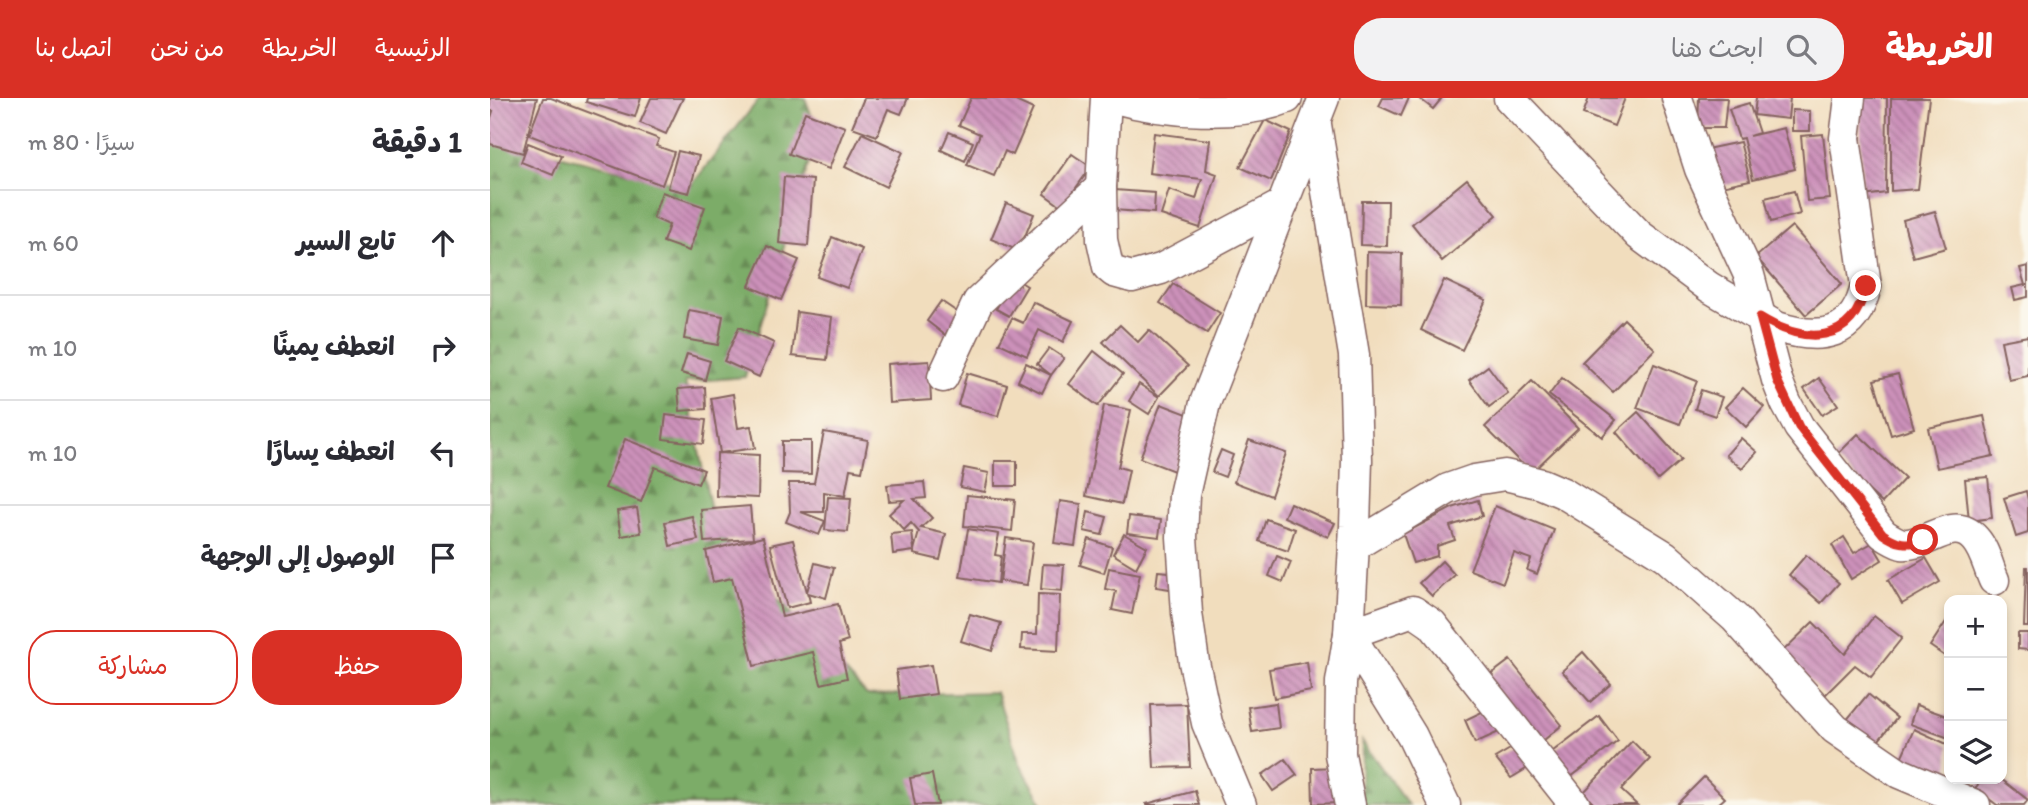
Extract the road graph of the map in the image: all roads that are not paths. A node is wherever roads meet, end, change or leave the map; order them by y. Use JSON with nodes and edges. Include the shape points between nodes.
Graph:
{"nodes":[{"id":1,"x":1106,"y":98,"type":"edge"},
{"id":2,"x":1115,"y":98,"type":"edge"},
{"id":3,"x":1287,"y":98,"type":"edge"},
{"id":4,"x":1508,"y":98,"type":"edge"},
{"id":5,"x":1677,"y":98,"type":"edge"},
{"id":6,"x":1850,"y":98,"type":"edge"},
{"id":7,"x":1320,"y":110,"type":"edge"},
{"id":8,"x":1101,"y":187,"type":"junction"},
{"id":9,"x":1283,"y":204,"type":"junction"},
{"id":10,"x":1760,"y":317,"type":"junction"},
{"id":11,"x":943,"y":377,"type":"dead end"},
{"id":12,"x":1354,"y":546,"type":"junction"},
{"id":13,"x":1994,"y":580,"type":"dead end"},
{"id":14,"x":1349,"y":634,"type":"junction"},
{"id":15,"x":1241,"y":805,"type":"edge"},
{"id":16,"x":1350,"y":805,"type":"edge"},
{"id":17,"x":1445,"y":805,"type":"edge"},
{"id":18,"x":1576,"y":805,"type":"edge"},
{"id":19,"x":1975,"y":805,"type":"edge"}],
"edges":[{"from":1,"to":8,"type":"street"},
{"from":2,"to":3,"type":"street","via":[[1200,111],[1247,109]]},
{"from":4,"to":10,"type":"street","via":[[1639,235],[1709,287]]},
{"from":5,"to":10,"type":"street","via":[[1700,169],[1749,275]]},
{"from":6,"to":10,"type":"street","via":[[1845,138],[1866,286],[1862,305],[1850,322],[1833,333],[1795,333]]},
{"from":7,"to":9,"type":"street"},
{"from":7,"to":12,"type":"street","via":[[1354,355]]},
{"from":8,"to":9,"type":"street","via":[[1102,240],[1108,267],[1132,277],[1161,270]]},
{"from":8,"to":11,"type":"street","via":[[978,302]]},
{"from":9,"to":15,"type":"street","via":[[1205,403],[1184,495],[1182,537],[1194,662],[1207,723]]},
{"from":10,"to":13,"type":"street","via":[[1777,380],[1799,427],[1883,534],[1913,544],[1947,530],[1968,533],[1981,549]]},
{"from":12,"to":14,"type":"street"},
{"from":12,"to":19,"type":"street","via":[[1448,489],[1474,480],[1505,475],[1542,484],[1665,556],[1735,618],[1835,729],[1899,774]]},
{"from":14,"to":16,"type":"street","via":[[1341,681],[1340,754]]},
{"from":14,"to":17,"type":"street","via":[[1412,736]]},
{"from":14,"to":18,"type":"street","via":[[1413,611],[1432,624]]}]}
